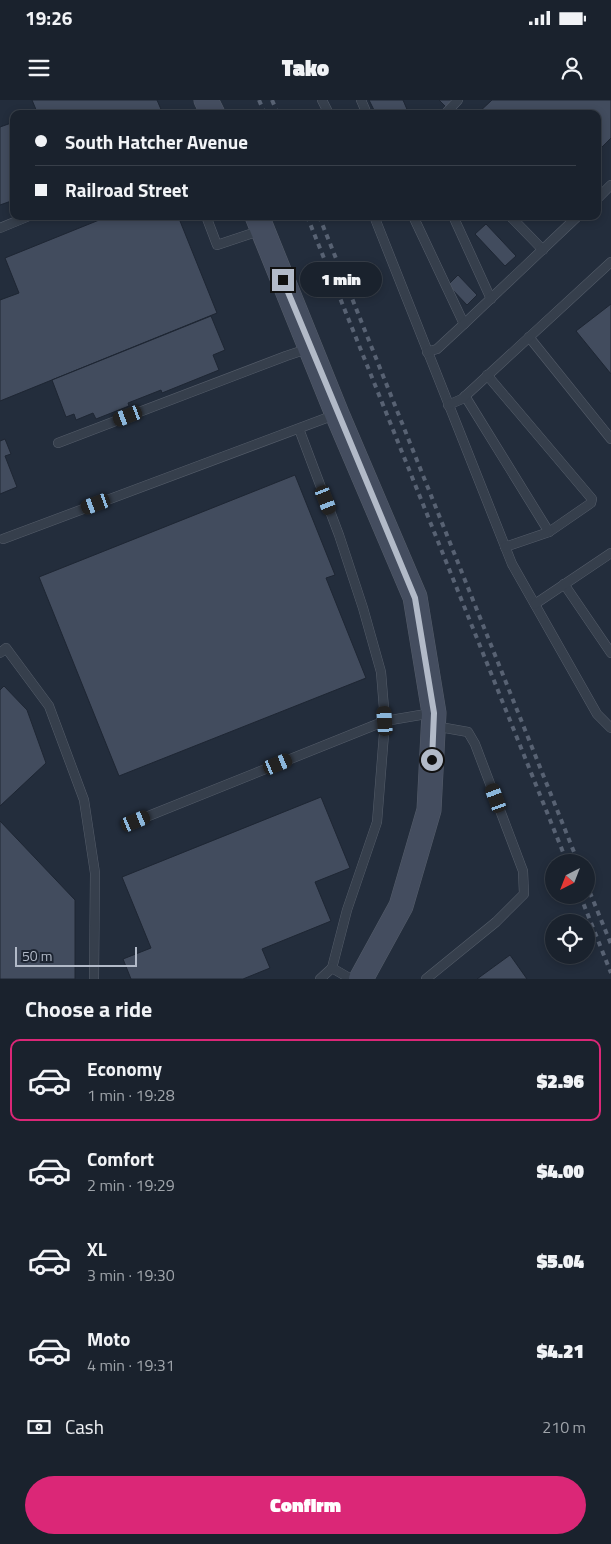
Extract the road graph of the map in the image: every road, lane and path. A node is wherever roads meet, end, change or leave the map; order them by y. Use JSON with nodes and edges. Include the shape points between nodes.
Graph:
{"nodes":[{"id":1,"x":458,"y":100,"type":"edge"},
{"id":2,"x":449,"y":110,"type":"edge"},
{"id":3,"x":611,"y":185,"type":"edge"},
{"id":4,"x":601,"y":195,"type":"edge"},
{"id":5,"x":19,"y":220,"type":"edge"},
{"id":6,"x":208,"y":220,"type":"edge"},
{"id":7,"x":376,"y":220,"type":"edge"},
{"id":8,"x":414,"y":220,"type":"edge"},
{"id":9,"x":455,"y":220,"type":"edge"},
{"id":10,"x":514,"y":220,"type":"edge"},
{"id":11,"x":574,"y":220,"type":"edge"},
{"id":12,"x":259,"y":223,"type":"edge"},
{"id":13,"x":0,"y":228,"type":"edge"},
{"id":14,"x":543,"y":250,"type":"junction"},
{"id":15,"x":611,"y":262,"type":"edge"},
{"id":16,"x":490,"y":299,"type":"junction"},
{"id":17,"x":464,"y":324,"type":"junction"},
{"id":18,"x":529,"y":337,"type":"junction"},
{"id":19,"x":310,"y":348,"type":"junction"},
{"id":20,"x":427,"y":352,"type":"junction"},
{"id":21,"x":487,"y":375,"type":"junction"},
{"id":22,"x":464,"y":396,"type":"junction"},
{"id":23,"x":448,"y":404,"type":"junction"},
{"id":24,"x":337,"y":414,"type":"junction"},
{"id":25,"x":299,"y":429,"type":"junction"},
{"id":26,"x":611,"y":439,"type":"edge"},
{"id":27,"x":58,"y":443,"type":"dead end"},
{"id":28,"x":549,"y":532,"type":"junction"},
{"id":29,"x":3,"y":539,"type":"dead end"},
{"id":30,"x":505,"y":547,"type":"junction"},
{"id":31,"x":611,"y":553,"type":"edge"},
{"id":32,"x":564,"y":584,"type":"junction"},
{"id":33,"x":535,"y":604,"type":"junction"},
{"id":34,"x":0,"y":653,"type":"edge"},
{"id":35,"x":611,"y":653,"type":"edge"},
{"id":36,"x":434,"y":719,"type":"junction"},
{"id":37,"x":385,"y":721,"type":"junction"},
{"id":38,"x":611,"y":728,"type":"edge"},
{"id":39,"x":136,"y":821,"type":"dead end"},
{"id":40,"x":332,"y":968,"type":"junction"},
{"id":41,"x":94,"y":979,"type":"edge"},
{"id":42,"x":320,"y":979,"type":"edge"},
{"id":43,"x":351,"y":979,"type":"edge"},
{"id":44,"x":361,"y":979,"type":"edge"},
{"id":45,"x":426,"y":979,"type":"edge"}],
"edges":[{"from":1,"to":2,"type":"lane"},
{"from":3,"to":4,"type":"lane"},
{"from":5,"to":13,"type":"lane"},
{"from":6,"to":12,"type":"lane","via":[[217,245]]},
{"from":7,"to":20,"type":"lane"},
{"from":8,"to":17,"type":"lane"},
{"from":9,"to":16,"type":"lane"},
{"from":10,"to":14,"type":"lane"},
{"from":11,"to":14,"type":"lane"},
{"from":12,"to":19,"type":"street"},
{"from":14,"to":16,"type":"lane"},
{"from":15,"to":18,"type":"lane"},
{"from":16,"to":17,"type":"lane"},
{"from":17,"to":20,"type":"lane","via":[[436,349]]},
{"from":18,"to":21,"type":"lane"},
{"from":18,"to":26,"type":"lane"},
{"from":19,"to":24,"type":"street"},
{"from":19,"to":27,"type":"lane"},
{"from":20,"to":23,"type":"lane"},
{"from":21,"to":22,"type":"lane"},
{"from":21,"to":28,"type":"lane","via":[[592,499],[591,503]]},
{"from":22,"to":23,"type":"lane"},
{"from":22,"to":28,"type":"lane"},
{"from":23,"to":30,"type":"lane"},
{"from":24,"to":25,"type":"lane"},
{"from":24,"to":36,"type":"street","via":[[415,598]]},
{"from":25,"to":29,"type":"lane"},
{"from":25,"to":37,"type":"lane","via":[[363,608],[381,672]]},
{"from":28,"to":30,"type":"lane"},
{"from":30,"to":33,"type":"lane"},
{"from":31,"to":32,"type":"lane"},
{"from":32,"to":33,"type":"lane"},
{"from":32,"to":35,"type":"lane"},
{"from":33,"to":38,"type":"lane","via":[[597,714]]},
{"from":34,"to":41,"type":"lane","via":[[6,648],[49,706],[84,800],[95,873]]},
{"from":36,"to":37,"type":"lane"},
{"from":36,"to":44,"type":"street","via":[[430,810],[401,906]]},
{"from":36,"to":45,"type":"lane","via":[[468,732],[475,744],[523,871],[524,894],[496,922]]},
{"from":37,"to":39,"type":"lane"},
{"from":37,"to":40,"type":"lane","via":[[378,822],[347,910]]},
{"from":40,"to":42,"type":"lane"},
{"from":40,"to":43,"type":"lane"}]}
